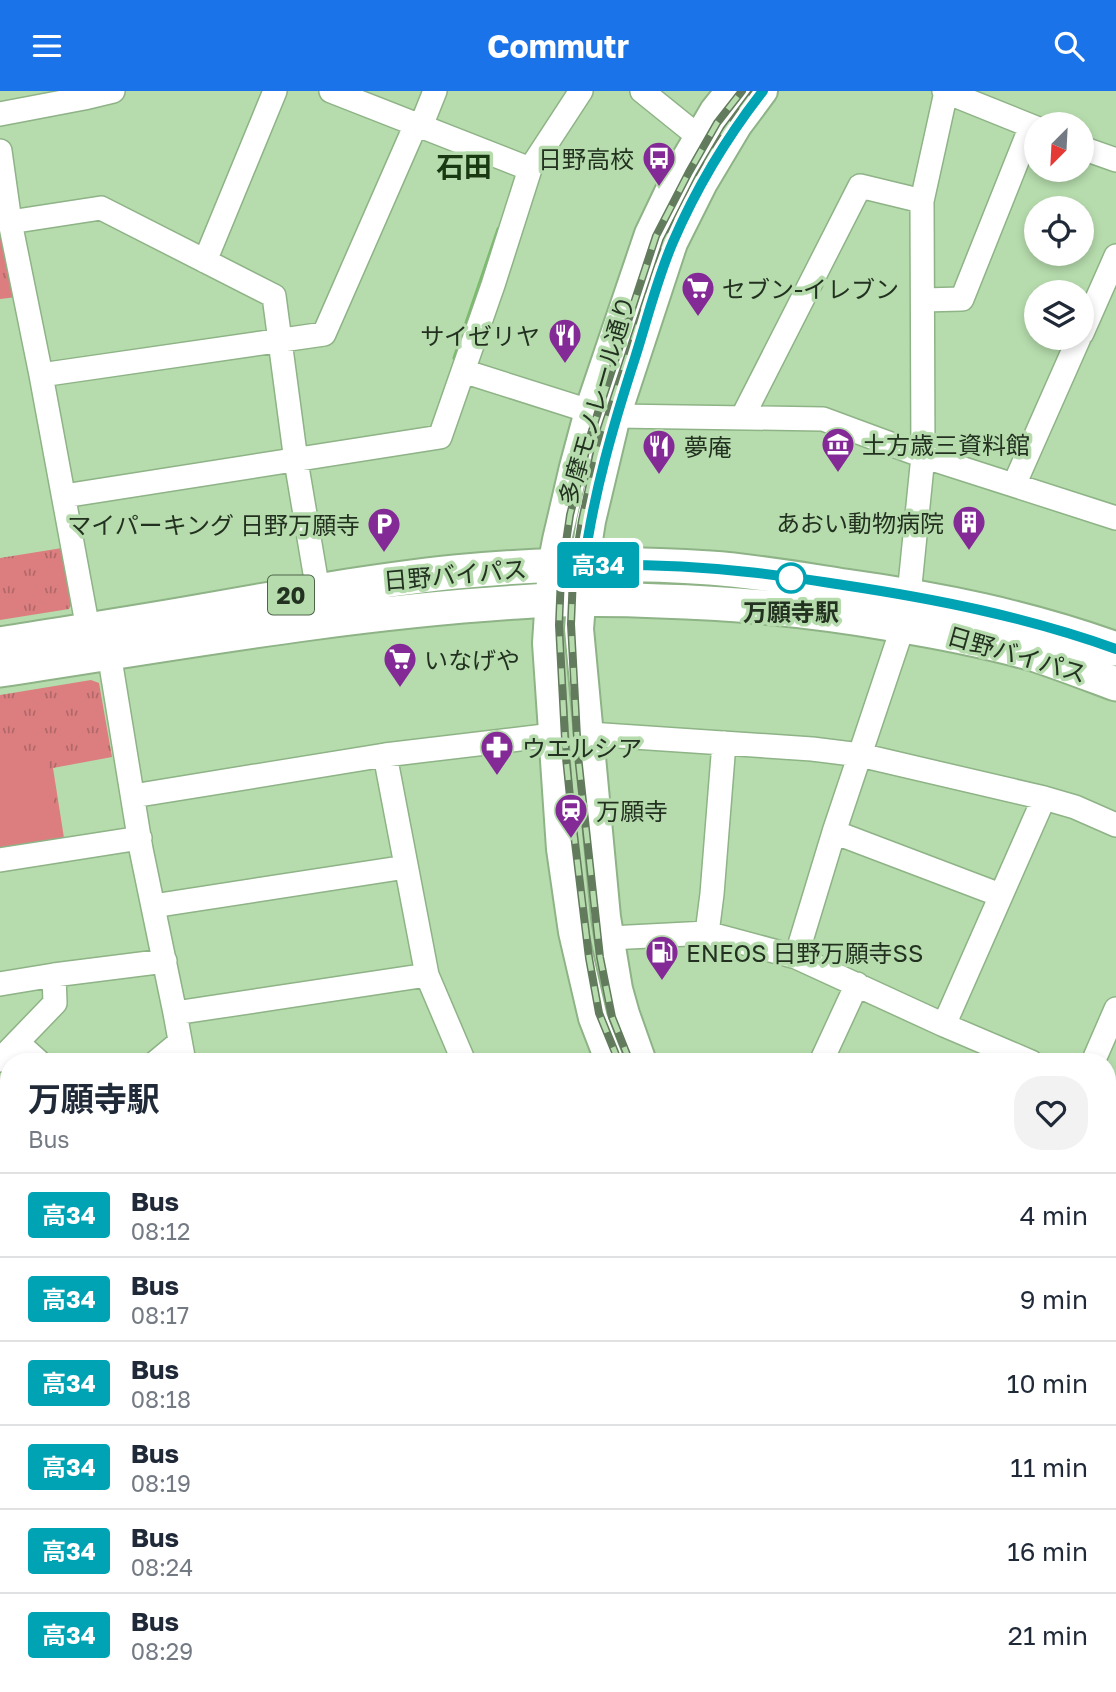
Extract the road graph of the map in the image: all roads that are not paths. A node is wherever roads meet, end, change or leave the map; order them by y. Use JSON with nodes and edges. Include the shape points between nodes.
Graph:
{"nodes":[{"id":1,"x":113,"y":91,"type":"edge"},
{"id":2,"x":275,"y":91,"type":"edge"},
{"id":3,"x":331,"y":91,"type":"edge"},
{"id":4,"x":435,"y":91,"type":"edge"},
{"id":5,"x":581,"y":91,"type":"edge"},
{"id":6,"x":642,"y":91,"type":"edge"},
{"id":7,"x":730,"y":91,"type":"edge"},
{"id":8,"x":763,"y":91,"type":"edge"},
{"id":9,"x":945,"y":91,"type":"edge"},
{"id":10,"x":0,"y":114,"type":"edge"},
{"id":11,"x":1024,"y":123,"type":"edge"},
{"id":12,"x":419,"y":125,"type":"junction"},
{"id":13,"x":699,"y":137,"type":"junction"},
{"id":14,"x":0,"y":151,"type":"edge"},
{"id":15,"x":1024,"y":151,"type":"edge"},
{"id":16,"x":1094,"y":152,"type":"edge"},
{"id":17,"x":1116,"y":160,"type":"edge"},
{"id":18,"x":530,"y":169,"type":"junction"},
{"id":19,"x":922,"y":201,"type":"junction"},
{"id":20,"x":10,"y":222,"type":"junction"},
{"id":21,"x":1116,"y":256,"type":"edge"},
{"id":22,"x":205,"y":261,"type":"junction"},
{"id":23,"x":923,"y":300,"type":"junction"},
{"id":24,"x":1094,"y":304,"type":"edge"},
{"id":25,"x":280,"y":340,"type":"junction"},
{"id":26,"x":1073,"y":350,"type":"edge"},
{"id":27,"x":463,"y":371,"type":"junction"},
{"id":28,"x":41,"y":375,"type":"junction"},
{"id":29,"x":603,"y":414,"type":"junction"},
{"id":30,"x":742,"y":418,"type":"junction"},
{"id":31,"x":923,"y":456,"type":"junction"},
{"id":32,"x":296,"y":461,"type":"junction"},
{"id":33,"x":1014,"y":485,"type":"junction"},
{"id":34,"x":64,"y":496,"type":"junction"},
{"id":35,"x":1116,"y":518,"type":"edge"},
{"id":36,"x":568,"y":566,"type":"junction"},
{"id":37,"x":318,"y":590,"type":"junction"},
{"id":38,"x":565,"y":600,"type":"junction"},
{"id":39,"x":906,"y":610,"type":"junction"},
{"id":40,"x":99,"y":641,"type":"junction"},
{"id":41,"x":0,"y":644,"type":"edge"},
{"id":42,"x":1116,"y":649,"type":"edge"},
{"id":43,"x":0,"y":670,"type":"edge"},
{"id":44,"x":1116,"y":684,"type":"edge"},
{"id":45,"x":553,"y":734,"type":"junction"},
{"id":46,"x":589,"y":734,"type":"junction"},
{"id":47,"x":724,"y":743,"type":"junction"},
{"id":48,"x":385,"y":755,"type":"junction"},
{"id":49,"x":860,"y":755,"type":"junction"},
{"id":50,"x":133,"y":796,"type":"junction"},
{"id":51,"x":1044,"y":798,"type":"junction"},
{"id":52,"x":1116,"y":825,"type":"edge"},
{"id":53,"x":834,"y":832,"type":"junction"},
{"id":54,"x":140,"y":838,"type":"junction"},
{"id":55,"x":0,"y":860,"type":"edge"},
{"id":56,"x":406,"y":867,"type":"junction"},
{"id":57,"x":1000,"y":895,"type":"junction"},
{"id":58,"x":153,"y":906,"type":"junction"},
{"id":59,"x":707,"y":933,"type":"junction"},
{"id":60,"x":610,"y":938,"type":"junction"},
{"id":61,"x":796,"y":957,"type":"junction"},
{"id":62,"x":165,"y":961,"type":"junction"},
{"id":63,"x":54,"y":975,"type":"junction"},
{"id":64,"x":427,"y":975,"type":"junction"},
{"id":65,"x":0,"y":984,"type":"edge"},
{"id":66,"x":857,"y":984,"type":"junction"},
{"id":67,"x":1116,"y":1009,"type":"edge"},
{"id":68,"x":175,"y":1013,"type":"junction"},
{"id":69,"x":944,"y":1025,"type":"junction"},
{"id":70,"x":18,"y":1043,"type":"junction"},
{"id":71,"x":182,"y":1052,"type":"edge"},
{"id":72,"x":7,"y":1053,"type":"edge"},
{"id":73,"x":29,"y":1053,"type":"edge"},
{"id":74,"x":460,"y":1053,"type":"edge"},
{"id":75,"x":606,"y":1053,"type":"edge"},
{"id":76,"x":639,"y":1053,"type":"edge"},
{"id":77,"x":825,"y":1053,"type":"edge"},
{"id":78,"x":989,"y":1053,"type":"edge"},
{"id":79,"x":1097,"y":1053,"type":"edge"}],
"edges":[{"from":1,"to":10,"type":"street"},
{"from":2,"to":22,"type":"street"},
{"from":3,"to":12,"type":"street"},
{"from":4,"to":12,"type":"street"},
{"from":5,"to":18,"type":"street"},
{"from":6,"to":13,"type":"street"},
{"from":7,"to":13,"type":"main road","name":"多摩モノレール通り"},
{"from":8,"to":29,"type":"main road","name":"多摩モノレール通り","via":[[703,183],[673,243]]},
{"from":9,"to":11,"type":"street"},
{"from":9,"to":19,"type":"street"},
{"from":12,"to":18,"type":"street"},
{"from":12,"to":25,"type":"street","via":[[324,334]]},
{"from":13,"to":29,"type":"main road","name":"多摩モノレール通り","via":[[649,234]]},
{"from":14,"to":20,"type":"street"},
{"from":15,"to":23,"type":"street","via":[[961,299]]},
{"from":16,"to":17,"type":"street"},
{"from":18,"to":27,"type":"street"},
{"from":19,"to":23,"type":"street"},
{"from":19,"to":30,"type":"street","via":[[860,186]]},
{"from":20,"to":22,"type":"street","via":[[101,208]]},
{"from":20,"to":28,"type":"street"},
{"from":21,"to":24,"type":"street"},
{"from":22,"to":25,"type":"street","via":[[274,296]]},
{"from":23,"to":31,"type":"street"},
{"from":25,"to":28,"type":"street"},
{"from":25,"to":32,"type":"street"},
{"from":26,"to":33,"type":"street"},
{"from":27,"to":29,"type":"street"},
{"from":27,"to":32,"type":"street","via":[[439,437]]},
{"from":28,"to":34,"type":"street"},
{"from":29,"to":30,"type":"street"},
{"from":29,"to":36,"type":"main road","name":"多摩モノレール通り","via":[[591,521]]},
{"from":30,"to":31,"type":"street","via":[[823,419]]},
{"from":31,"to":33,"type":"street"},
{"from":31,"to":39,"type":"street"},
{"from":32,"to":34,"type":"street"},
{"from":32,"to":37,"type":"street"},
{"from":33,"to":35,"type":"street"},
{"from":34,"to":40,"type":"street","via":[[84,611]]},
{"from":36,"to":37,"type":"highway","name":"日野バイパス","number":"20","via":[[456,572]]},
{"from":36,"to":38,"type":"main road","name":"多摩モノレール通り"},
{"from":36,"to":39,"type":"highway","name":"日野バイパス","number":"20","via":[[722,569]]},
{"from":37,"to":40,"type":"highway","name":"日野バイパス","number":"20"},
{"from":38,"to":39,"type":"highway","name":"日野バイパス","number":"20","via":[[701,602],[842,616]]},
{"from":38,"to":40,"type":"highway","name":"日野バイパス","number":"20","via":[[414,611],[223,635]]},
{"from":38,"to":45,"type":"main road","name":"多摩モノレール通り","via":[[547,643]]},
{"from":38,"to":46,"type":"main road","name":"多摩モノレール通り","via":[[579,629]]},
{"from":39,"to":42,"type":"highway","name":"日野バイパス","number":"20","via":[[975,607]]},
{"from":39,"to":44,"type":"highway","name":"日野バイパス","number":"20","via":[[960,636],[1025,652]]},
{"from":39,"to":49,"type":"street"},
{"from":40,"to":41,"type":"highway","name":"日野バイパス","number":"20"},
{"from":40,"to":43,"type":"highway","name":"日野バイパス","number":"20"},
{"from":40,"to":50,"type":"street"},
{"from":45,"to":48,"type":"street"},
{"from":45,"to":75,"type":"main road","name":"多摩モノレール通り","via":[[561,849],[573,932],[593,1019]]},
{"from":46,"to":47,"type":"street"},
{"from":46,"to":60,"type":"main road","name":"多摩モノレール通り"},
{"from":47,"to":49,"type":"street"},
{"from":47,"to":59,"type":"street"},
{"from":48,"to":50,"type":"street"},
{"from":48,"to":56,"type":"street"},
{"from":49,"to":51,"type":"street"},
{"from":49,"to":53,"type":"street"},
{"from":50,"to":54,"type":"street"},
{"from":51,"to":52,"type":"street"},
{"from":51,"to":57,"type":"street"},
{"from":53,"to":57,"type":"street"},
{"from":53,"to":61,"type":"street"},
{"from":54,"to":55,"type":"street"},
{"from":54,"to":58,"type":"street"},
{"from":56,"to":58,"type":"street"},
{"from":56,"to":64,"type":"street"},
{"from":57,"to":69,"type":"street"},
{"from":58,"to":62,"type":"street"},
{"from":59,"to":60,"type":"street"},
{"from":59,"to":61,"type":"street"},
{"from":60,"to":76,"type":"main road","name":"多摩モノレール通り","via":[[618,989]]},
{"from":61,"to":66,"type":"street"},
{"from":62,"to":63,"type":"street"},
{"from":62,"to":68,"type":"street"},
{"from":63,"to":65,"type":"street"},
{"from":63,"to":70,"type":"street","via":[[55,1003]]},
{"from":64,"to":68,"type":"street"},
{"from":64,"to":74,"type":"street"},
{"from":66,"to":69,"type":"street"},
{"from":66,"to":77,"type":"street"},
{"from":67,"to":79,"type":"street"},
{"from":68,"to":71,"type":"street"},
{"from":69,"to":78,"type":"street"},
{"from":70,"to":72,"type":"street"},
{"from":70,"to":73,"type":"street"}]}
